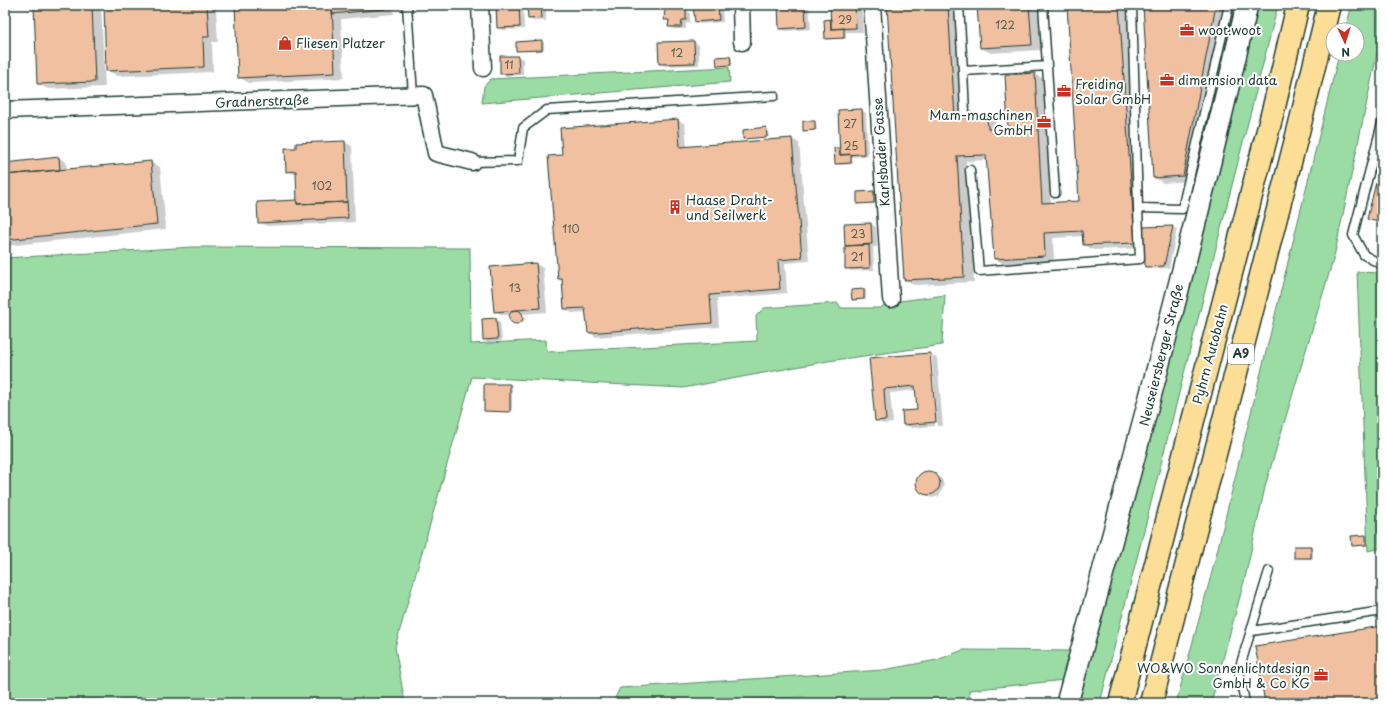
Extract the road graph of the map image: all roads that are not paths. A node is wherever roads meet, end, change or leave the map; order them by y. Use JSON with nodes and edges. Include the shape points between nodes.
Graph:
{"nodes":[{"id":1,"x":407,"y":5,"type":"edge"},
{"id":2,"x":480,"y":5,"type":"edge"},
{"id":3,"x":741,"y":5,"type":"edge"},
{"id":4,"x":872,"y":5,"type":"edge"},
{"id":5,"x":959,"y":5,"type":"edge"},
{"id":6,"x":1043,"y":5,"type":"edge"},
{"id":7,"x":1132,"y":5,"type":"edge"},
{"id":8,"x":1229,"y":5,"type":"edge"},
{"id":9,"x":1247,"y":5,"type":"edge"},
{"id":10,"x":1298,"y":5,"type":"edge"},
{"id":11,"x":1329,"y":5,"type":"edge"},
{"id":12,"x":742,"y":42,"type":"dead end"},
{"id":13,"x":1047,"y":66,"type":"junction"},
{"id":14,"x":484,"y":68,"type":"dead end"},
{"id":15,"x":963,"y":72,"type":"junction"},
{"id":16,"x":413,"y":95,"type":"junction"},
{"id":17,"x":774,"y":96,"type":"dead end"},
{"id":18,"x":5,"y":110,"type":"edge"},
{"id":19,"x":965,"y":113,"type":"dead end"},
{"id":20,"x":1382,"y":123,"type":"edge"},
{"id":21,"x":472,"y":162,"type":"joint"},
{"id":22,"x":970,"y":170,"type":"dead end"},
{"id":23,"x":1055,"y":193,"type":"dead end"},
{"id":24,"x":1138,"y":208,"type":"junction"},
{"id":25,"x":1189,"y":211,"type":"junction"},
{"id":26,"x":1382,"y":265,"type":"edge"},
{"id":27,"x":890,"y":299,"type":"dead end"},
{"id":28,"x":1269,"y":571,"type":"dead end"},
{"id":29,"x":1382,"y":611,"type":"edge"},
{"id":30,"x":1252,"y":631,"type":"junction"},
{"id":31,"x":1067,"y":703,"type":"edge"},
{"id":32,"x":1120,"y":703,"type":"edge"},
{"id":33,"x":1151,"y":703,"type":"edge"},
{"id":34,"x":1245,"y":703,"type":"edge"}],
"edges":[{"from":1,"to":16,"type":"lane"},
{"from":2,"to":14,"type":"street"},
{"from":3,"to":12,"type":"street"},
{"from":4,"to":27,"type":"street","name":"Karlsbader Gasse"},
{"from":5,"to":15,"type":"lane"},
{"from":6,"to":13,"type":"lane"},
{"from":7,"to":24,"type":"lane"},
{"from":8,"to":25,"type":"lane"},
{"from":9,"to":25,"type":"street","name":"Neuseiersberger Straße","via":[[1224,106]]},
{"from":10,"to":32,"type":"highway","name":"Pyhrn Autobahn","number":"A9"},
{"from":11,"to":33,"type":"highway","number":"A9"},
{"from":13,"to":15,"type":"lane"},
{"from":13,"to":23,"type":"lane"},
{"from":15,"to":19,"type":"lane"},
{"from":16,"to":18,"type":"street","name":"Gradnerstraße"},
{"from":16,"to":21,"type":"street","via":[[424,95],[436,153]]},
{"from":17,"to":21,"type":"lane","via":[[547,110],[523,128],[518,161]]},
{"from":20,"to":26,"type":"lane","via":[[1352,235],[1364,255]]},
{"from":22,"to":24,"type":"lane","via":[[979,271],[1140,259]]},
{"from":24,"to":25,"type":"lane"},
{"from":25,"to":31,"type":"street","name":"Neuseiersberger Straße","via":[[1135,455]]},
{"from":28,"to":30,"type":"lane"},
{"from":29,"to":30,"type":"lane"},
{"from":30,"to":34,"type":"lane","via":[[1239,670]]}]}
